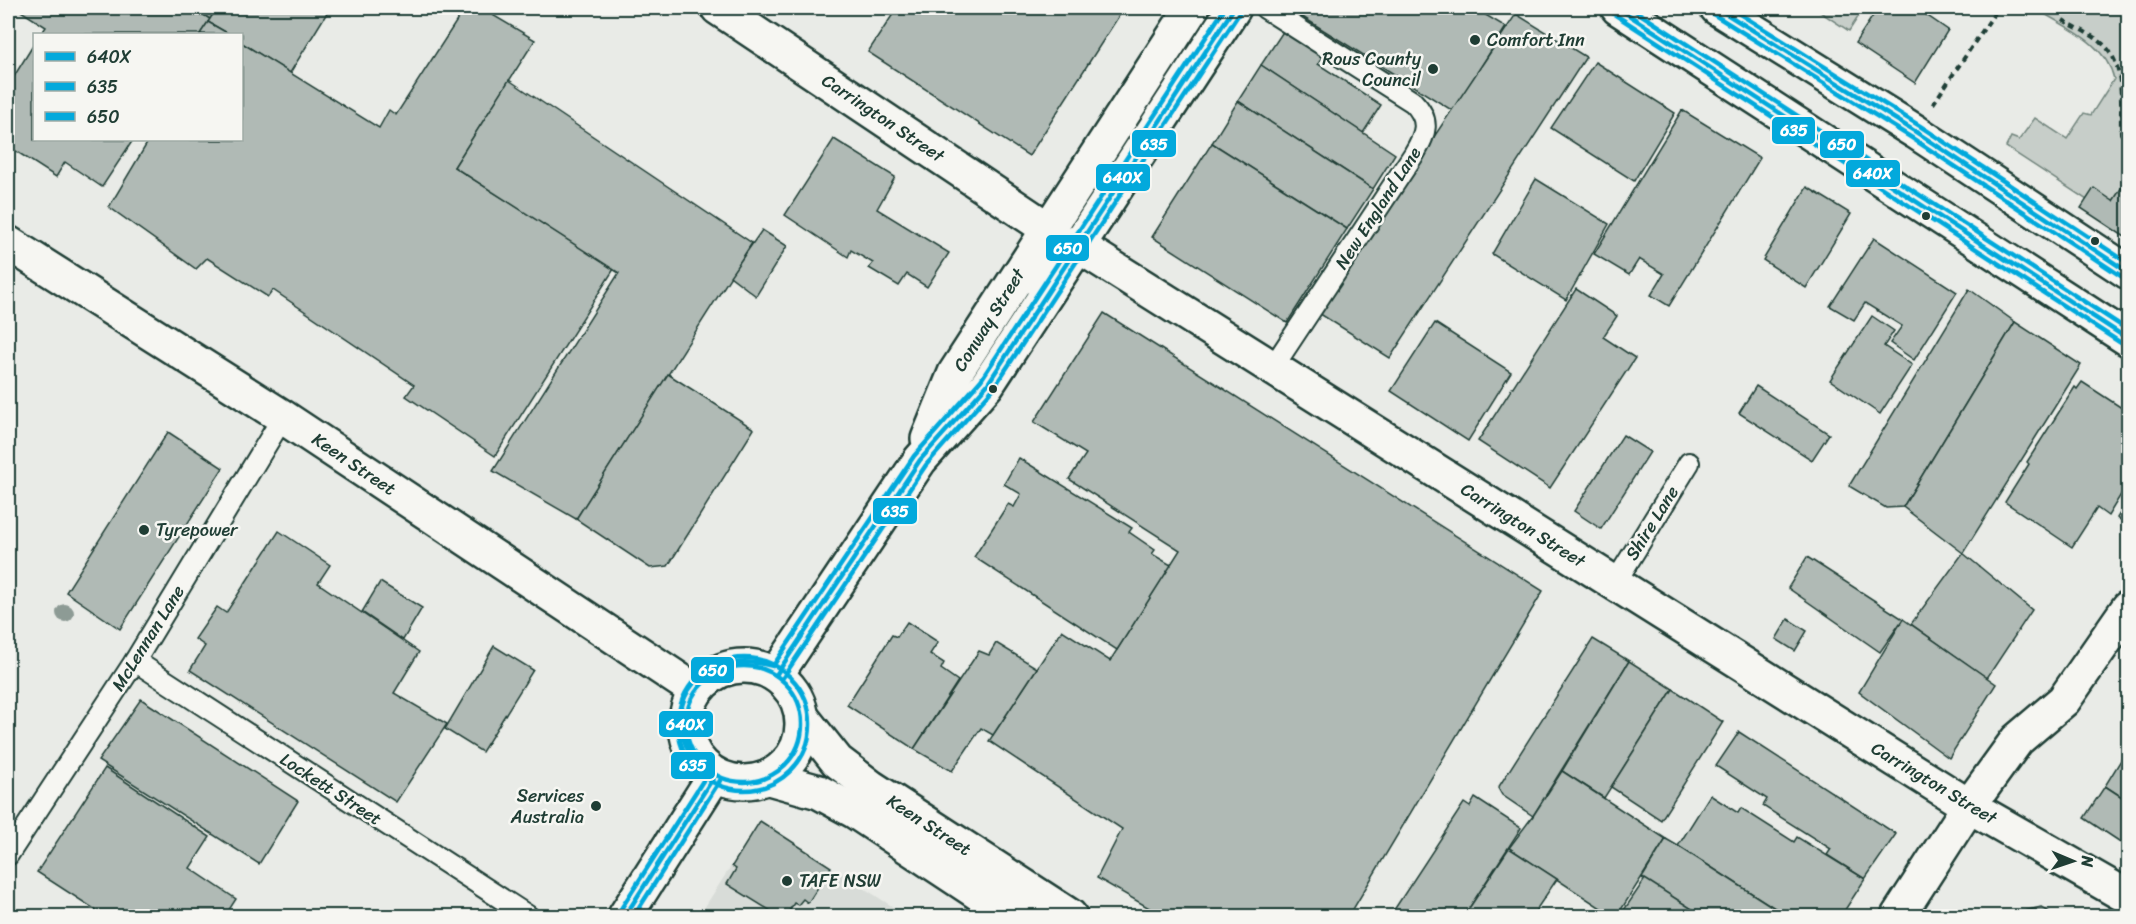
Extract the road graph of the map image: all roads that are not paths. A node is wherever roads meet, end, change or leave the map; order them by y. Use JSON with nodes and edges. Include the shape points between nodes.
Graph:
{"nodes":[{"id":1,"x":718,"y":8,"type":"edge"},
{"id":2,"x":1192,"y":8,"type":"edge"},
{"id":3,"x":1234,"y":8,"type":"edge"},
{"id":4,"x":1265,"y":8,"type":"edge"},
{"id":5,"x":1618,"y":8,"type":"edge"},
{"id":6,"x":1717,"y":8,"type":"edge"},
{"id":7,"x":1048,"y":229,"type":"junction"},
{"id":8,"x":8,"y":243,"type":"edge"},
{"id":9,"x":1077,"y":244,"type":"junction"},
{"id":10,"x":2128,"y":272,"type":"edge"},
{"id":11,"x":2128,"y":339,"type":"edge"},
{"id":12,"x":1273,"y":367,"type":"junction"},
{"id":13,"x":955,"y":373,"type":"junction"},
{"id":14,"x":283,"y":417,"type":"junction"},
{"id":15,"x":920,"y":460,"type":"junction"},
{"id":16,"x":1689,"y":463,"type":"dead end"},
{"id":17,"x":1615,"y":583,"type":"junction"},
{"id":18,"x":2128,"y":608,"type":"edge"},
{"id":19,"x":135,"y":661,"type":"junction"},
{"id":20,"x":776,"y":675,"type":"junction"},
{"id":21,"x":696,"y":691,"type":"junction"},
{"id":22,"x":802,"y":717,"type":"junction"},
{"id":23,"x":715,"y":775,"type":"junction"},
{"id":24,"x":769,"y":777,"type":"junction"},
{"id":25,"x":1969,"y":806,"type":"junction"},
{"id":26,"x":8,"y":855,"type":"edge"},
{"id":27,"x":2128,"y":897,"type":"edge"},
{"id":28,"x":528,"y":916,"type":"edge"},
{"id":29,"x":625,"y":916,"type":"edge"},
{"id":30,"x":1013,"y":916,"type":"edge"},
{"id":31,"x":1070,"y":916,"type":"edge"},
{"id":32,"x":1898,"y":916,"type":"edge"}],
"edges":[{"from":1,"to":7,"type":"street","name":"Carrington Street"},
{"from":2,"to":7,"type":"street","name":"Conway Street"},
{"from":3,"to":9,"type":"street","name":"Conway Street"},
{"from":4,"to":12,"type":"lane","name":"New England Lane","via":[[1413,102],[1426,120],[1425,136],[1414,154]]},
{"from":5,"to":11,"type":"street"},
{"from":6,"to":10,"type":"street","via":[[1916,132]]},
{"from":7,"to":13,"type":"street","name":"Conway Street"},
{"from":8,"to":14,"type":"street","name":"Keen Street"},
{"from":9,"to":12,"type":"street","name":"Carrington Street"},
{"from":9,"to":13,"type":"street","via":[[1059,244],[1041,257]]},
{"from":9,"to":15,"type":"street","name":"Conway Street","via":[[987,385]]},
{"from":12,"to":17,"type":"street","name":"Carrington Street"},
{"from":13,"to":15,"type":"street","name":"Conway Street"},
{"from":14,"to":19,"type":"lane","name":"McLennan Lane"},
{"from":14,"to":21,"type":"street","name":"Keen Street"},
{"from":15,"to":20,"type":"street","name":"Conway Street"},
{"from":16,"to":17,"type":"lane","name":"Shire Lane"},
{"from":17,"to":25,"type":"street","name":"Carrington Street"},
{"from":18,"to":25,"type":"street","via":[[2064,700],[2017,740]]},
{"from":19,"to":26,"type":"lane","name":"McLennan Lane"},
{"from":19,"to":28,"type":"lane","name":"Lockett Street"},
{"from":20,"to":21,"type":"street","via":[[760,668],[724,669]]},
{"from":20,"to":22,"type":"street","via":[[797,700]]},
{"from":21,"to":23,"type":"street","via":[[688,708],[688,737],[700,763]]},
{"from":22,"to":24,"type":"street","via":[[796,752]]},
{"from":22,"to":31,"type":"street","name":"Keen Street","via":[[837,761],[871,787]]},
{"from":23,"to":24,"type":"street","via":[[732,782],[751,783]]},
{"from":23,"to":29,"type":"street"},
{"from":24,"to":30,"type":"street","name":"Keen Street","via":[[819,792],[854,811]]},
{"from":25,"to":27,"type":"street","name":"Carrington Street"},
{"from":25,"to":32,"type":"street"}]}
